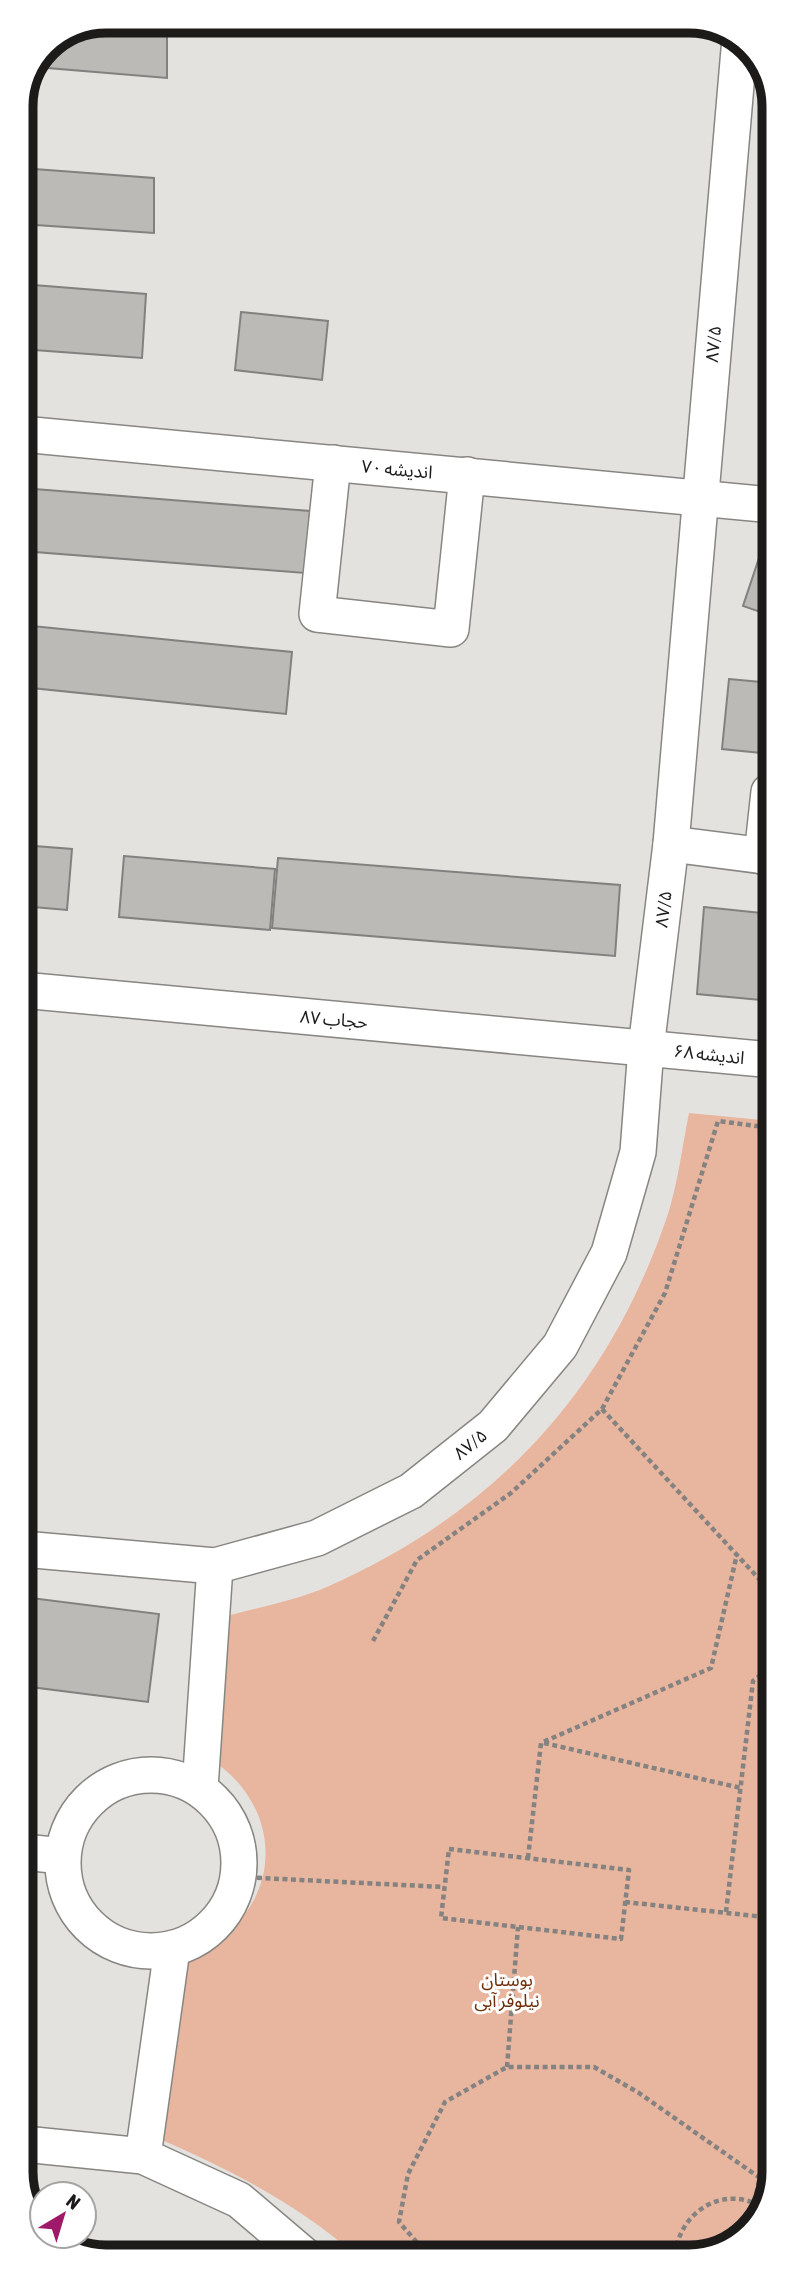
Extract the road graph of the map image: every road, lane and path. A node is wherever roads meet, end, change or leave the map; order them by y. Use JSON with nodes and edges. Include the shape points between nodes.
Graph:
{"nodes":[{"id":1,"x":739,"y":53,"type":"edge"},
{"id":2,"x":33,"y":435,"type":"edge"},
{"id":3,"x":333,"y":463,"type":"junction"},
{"id":4,"x":467,"y":475,"type":"junction"},
{"id":5,"x":699,"y":498,"type":"junction"},
{"id":6,"x":762,"y":504,"type":"edge"},
{"id":7,"x":671,"y":844,"type":"junction"},
{"id":8,"x":762,"y":856,"type":"edge"},
{"id":9,"x":33,"y":991,"type":"edge"},
{"id":10,"x":646,"y":1048,"type":"junction"},
{"id":11,"x":762,"y":1059,"type":"edge"},
{"id":12,"x":762,"y":1127,"type":"edge"},
{"id":13,"x":602,"y":1409,"type":"junction"},
{"id":14,"x":33,"y":1550,"type":"edge"},
{"id":15,"x":737,"y":1554,"type":"junction"},
{"id":16,"x":215,"y":1566,"type":"junction"},
{"id":17,"x":762,"y":1582,"type":"edge"},
{"id":18,"x":373,"y":1641,"type":"dead end"},
{"id":19,"x":762,"y":1674,"type":"edge"},
{"id":20,"x":541,"y":1742,"type":"junction"},
{"id":21,"x":200,"y":1788,"type":"junction"},
{"id":22,"x":741,"y":1788,"type":"junction"},
{"id":23,"x":33,"y":1853,"type":"edge"},
{"id":24,"x":62,"y":1856,"type":"junction"},
{"id":25,"x":528,"y":1858,"type":"junction"},
{"id":26,"x":240,"y":1877,"type":"junction"},
{"id":27,"x":444,"y":1887,"type":"junction"},
{"id":28,"x":625,"y":1902,"type":"junction"},
{"id":29,"x":726,"y":1912,"type":"junction"},
{"id":30,"x":762,"y":1916,"type":"edge"},
{"id":31,"x":518,"y":1927,"type":"junction"},
{"id":32,"x":172,"y":1949,"type":"junction"},
{"id":33,"x":507,"y":2067,"type":"junction"},
{"id":34,"x":33,"y":2145,"type":"edge"},
{"id":35,"x":143,"y":2156,"type":"junction"},
{"id":36,"x":760,"y":2178,"type":"joint"},
{"id":37,"x":754,"y":2202,"type":"joint"},
{"id":38,"x":292,"y":2245,"type":"edge"},
{"id":39,"x":419,"y":2245,"type":"edge"},
{"id":40,"x":676,"y":2245,"type":"edge"}],
"edges":[{"from":1,"to":5,"type":"street","name":"۸۷/۵"},
{"from":2,"to":3,"type":"street","name":"اندیشه ۷۰"},
{"from":3,"to":4,"type":"street","name":"اندیشه ۷۰"},
{"from":3,"to":4,"type":"street","via":[[317,614],[451,629]]},
{"from":4,"to":5,"type":"street","name":"اندیشه ۷۰"},
{"from":5,"to":6,"type":"street","name":"اندیشه ۷۰"},
{"from":5,"to":7,"type":"street","name":"۸۷/۵"},
{"from":7,"to":8,"type":"street"},
{"from":7,"to":10,"type":"street","name":"۸۷/۵"},
{"from":9,"to":10,"type":"street","name":"حجاب ۸۷"},
{"from":10,"to":11,"type":"street","name":"اندیشه ۶۸"},
{"from":10,"to":16,"type":"street","name":"۸۷/۵","via":[[638,1152],[609,1253],[560,1346],[493,1426],[411,1491],[317,1538]]},
{"from":12,"to":13,"type":"path","via":[[718,1121],[666,1293]]},
{"from":13,"to":15,"type":"path"},
{"from":13,"to":18,"type":"path","via":[[511,1493],[417,1560]]},
{"from":14,"to":16,"type":"street"},
{"from":15,"to":17,"type":"path"},
{"from":15,"to":20,"type":"path","via":[[711,1668]]},
{"from":16,"to":21,"type":"street"},
{"from":19,"to":22,"type":"path","via":[[753,1681]]},
{"from":20,"to":22,"type":"path"},
{"from":20,"to":25,"type":"path"},
{"from":21,"to":24,"type":"street","via":[[164,1774],[129,1776],[98,1791],[76,1815]]},
{"from":21,"to":26,"type":"street","via":[[223,1810],[237,1839]]},
{"from":22,"to":29,"type":"path"},
{"from":23,"to":24,"type":"street"},
{"from":24,"to":32,"type":"street","via":[[64,1883],[79,1915],[104,1938],[137,1951]]},
{"from":25,"to":27,"type":"path","via":[[449,1849]]},
{"from":25,"to":28,"type":"path","via":[[629,1870]]},
{"from":26,"to":27,"type":"path"},
{"from":26,"to":32,"type":"street","via":[[228,1909],[203,1935]]},
{"from":27,"to":31,"type":"path","via":[[441,1918]]},
{"from":28,"to":29,"type":"path"},
{"from":28,"to":31,"type":"path","via":[[621,1938]]},
{"from":29,"to":30,"type":"path"},
{"from":31,"to":33,"type":"path"},
{"from":32,"to":35,"type":"street"},
{"from":33,"to":36,"type":"path","via":[[594,2067]]},
{"from":33,"to":39,"type":"path","via":[[445,2102],[408,2174],[399,2222]]},
{"from":34,"to":35,"type":"street"},
{"from":35,"to":38,"type":"street","via":[[239,2200]]},
{"from":36,"to":37,"type":"path"},
{"from":37,"to":40,"type":"path","via":[[716,2200],[698,2209],[685,2223]]}]}
